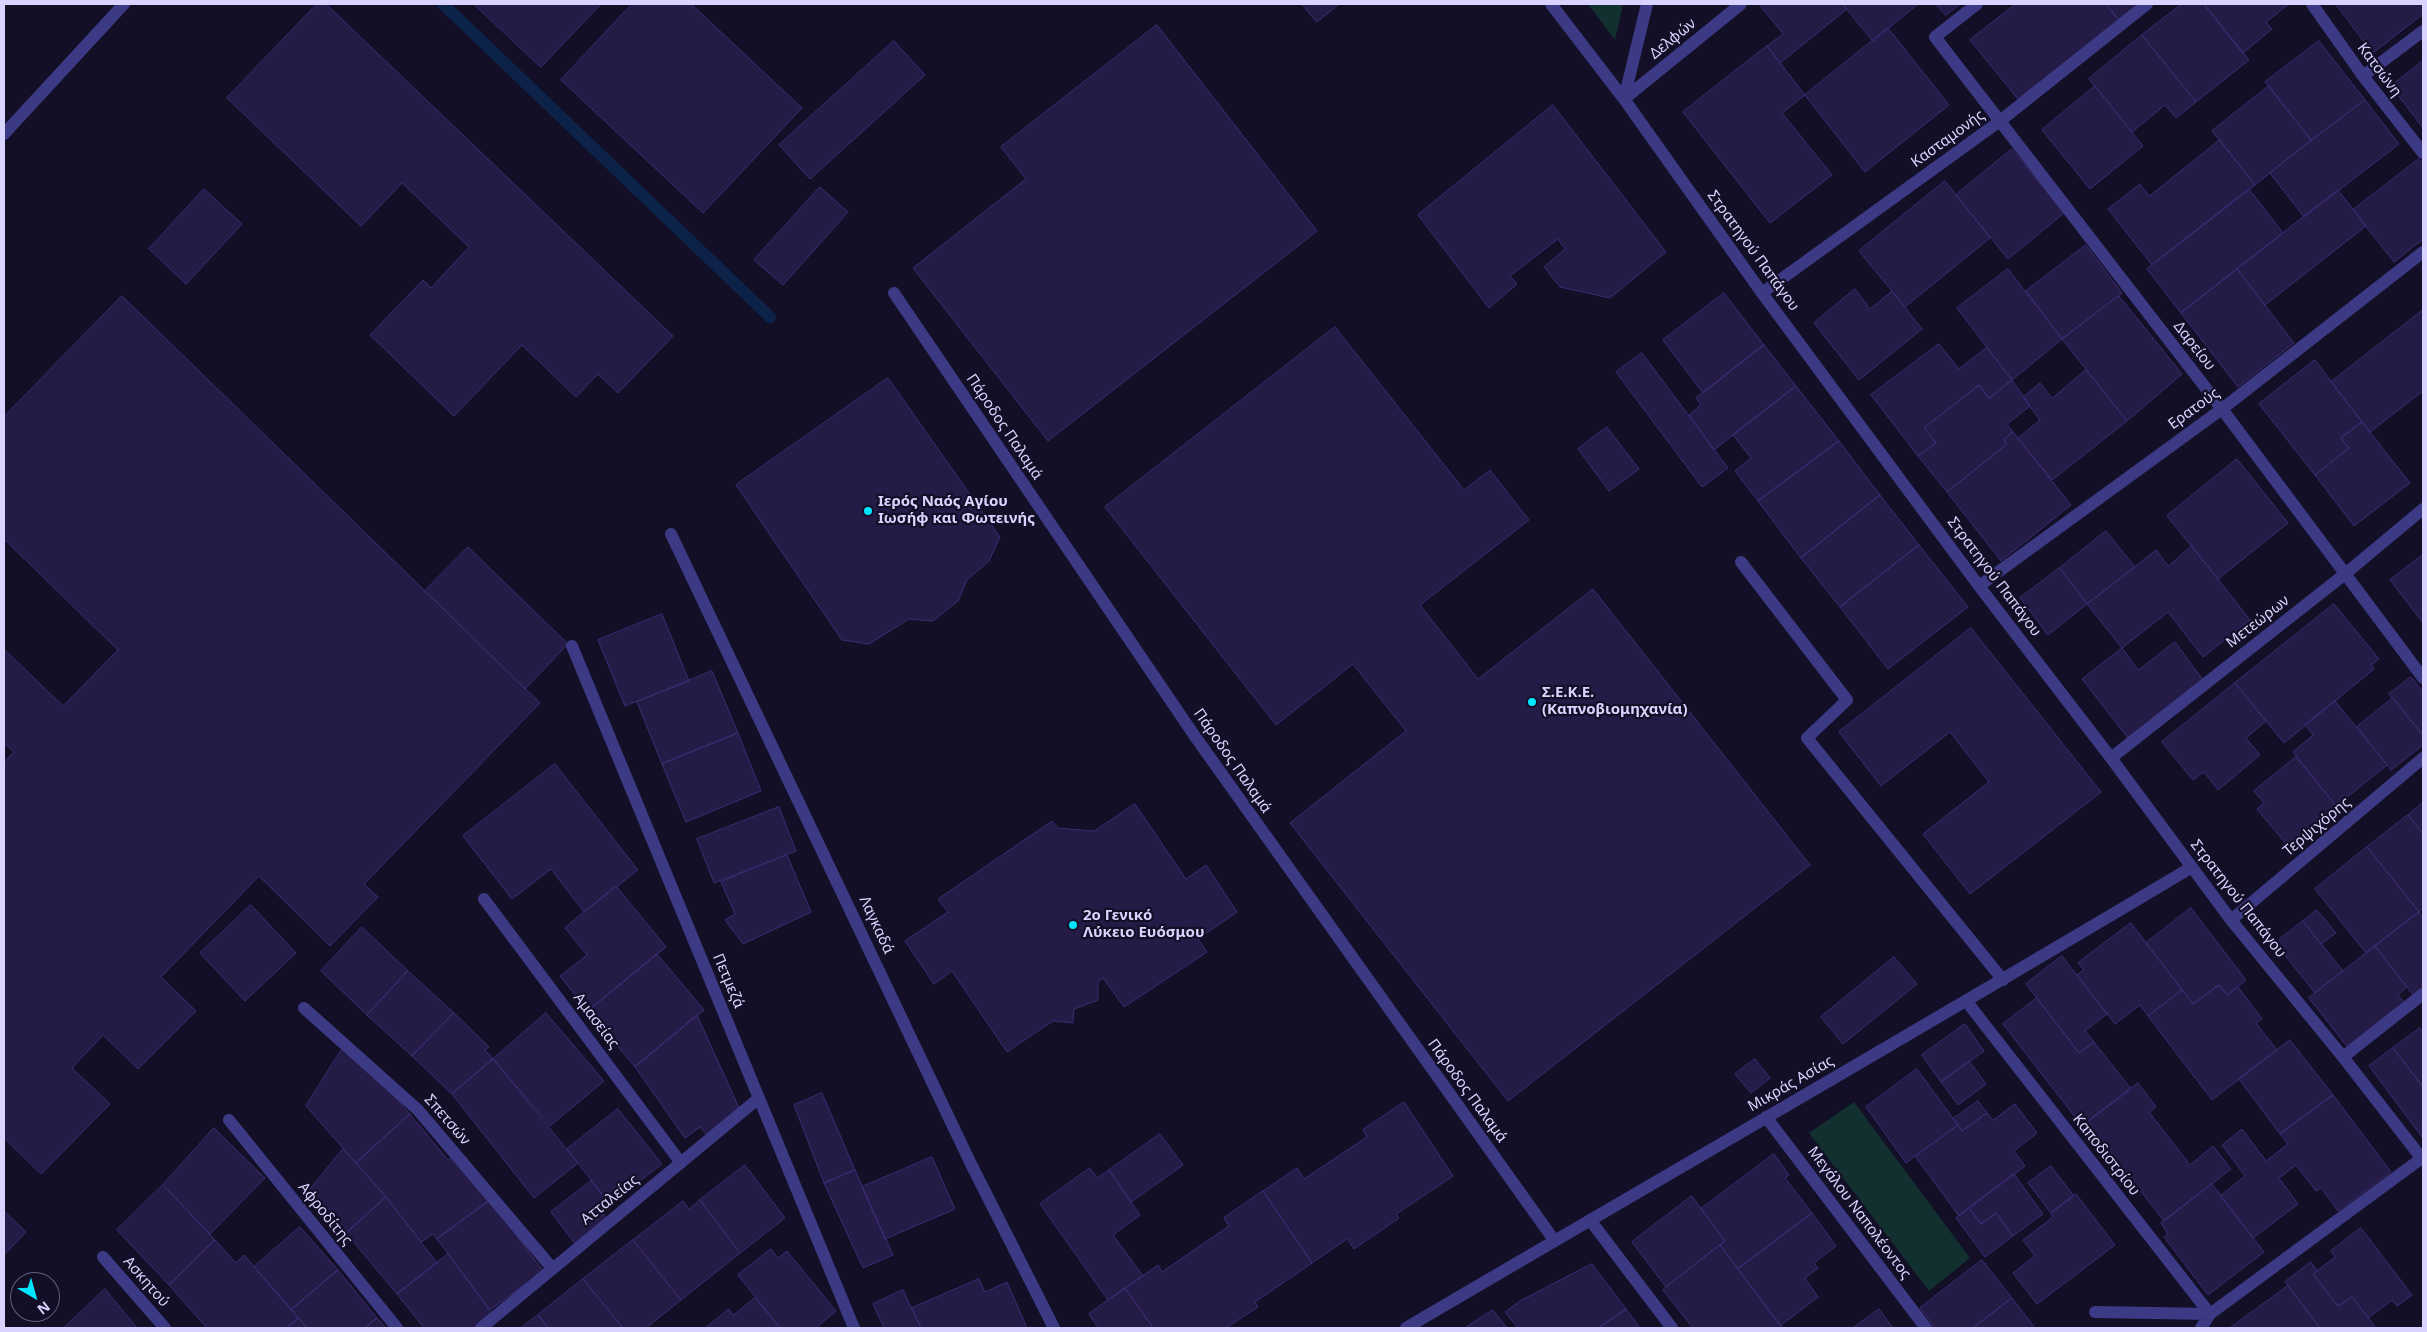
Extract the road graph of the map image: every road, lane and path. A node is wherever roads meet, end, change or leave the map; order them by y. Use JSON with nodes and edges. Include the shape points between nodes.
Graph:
{"nodes":[{"id":1,"x":124,"y":4,"type":"edge"},
{"id":2,"x":1551,"y":4,"type":"edge"},
{"id":3,"x":1647,"y":4,"type":"edge"},
{"id":4,"x":1742,"y":4,"type":"edge"},
{"id":5,"x":1978,"y":4,"type":"edge"},
{"id":6,"x":2147,"y":4,"type":"edge"},
{"id":7,"x":2312,"y":4,"type":"edge"},
{"id":8,"x":2423,"y":31,"type":"edge"},
{"id":9,"x":2363,"y":76,"type":"junction"},
{"id":10,"x":1624,"y":99,"type":"junction"},
{"id":11,"x":2000,"y":121,"type":"junction"},
{"id":12,"x":4,"y":134,"type":"edge"},
{"id":13,"x":2423,"y":153,"type":"edge"},
{"id":14,"x":2423,"y":252,"type":"edge"},
{"id":15,"x":894,"y":292,"type":"dead end"},
{"id":16,"x":1762,"y":292,"type":"junction"},
{"id":17,"x":2222,"y":409,"type":"junction"},
{"id":18,"x":2423,"y":508,"type":"edge"},
{"id":19,"x":671,"y":534,"type":"dead end"},
{"id":20,"x":1741,"y":562,"type":"dead end"},
{"id":21,"x":2345,"y":574,"type":"junction"},
{"id":22,"x":1979,"y":586,"type":"junction"},
{"id":23,"x":572,"y":646,"type":"dead end"},
{"id":24,"x":2423,"y":678,"type":"edge"},
{"id":25,"x":2111,"y":758,"type":"junction"},
{"id":26,"x":2423,"y":758,"type":"edge"},
{"id":27,"x":2192,"y":867,"type":"junction"},
{"id":28,"x":484,"y":899,"type":"dead end"},
{"id":29,"x":2231,"y":920,"type":"junction"},
{"id":30,"x":2003,"y":980,"type":"junction"},
{"id":31,"x":2423,"y":994,"type":"edge"},
{"id":32,"x":1967,"y":1002,"type":"junction"},
{"id":33,"x":304,"y":1008,"type":"dead end"},
{"id":34,"x":2343,"y":1057,"type":"junction"},
{"id":35,"x":759,"y":1098,"type":"junction"},
{"id":36,"x":1766,"y":1117,"type":"junction"},
{"id":37,"x":229,"y":1120,"type":"dead end"},
{"id":38,"x":2422,"y":1159,"type":"edge"},
{"id":39,"x":681,"y":1163,"type":"junction"},
{"id":40,"x":1590,"y":1220,"type":"junction"},
{"id":41,"x":1554,"y":1240,"type":"junction"},
{"id":42,"x":103,"y":1256,"type":"dead end"},
{"id":43,"x":552,"y":1268,"type":"junction"},
{"id":44,"x":2095,"y":1312,"type":"dead end"},
{"id":45,"x":2210,"y":1314,"type":"junction"},
{"id":46,"x":165,"y":1328,"type":"edge"},
{"id":47,"x":396,"y":1328,"type":"edge"},
{"id":48,"x":481,"y":1328,"type":"edge"},
{"id":49,"x":854,"y":1328,"type":"edge"},
{"id":50,"x":1054,"y":1328,"type":"edge"},
{"id":51,"x":1406,"y":1328,"type":"edge"},
{"id":52,"x":1672,"y":1328,"type":"edge"},
{"id":53,"x":1926,"y":1328,"type":"edge"},
{"id":54,"x":2201,"y":1328,"type":"edge"}],
"edges":[{"from":1,"to":12,"type":"street"},
{"from":2,"to":10,"type":"street","name":"Στρατηγού Παπάγου"},
{"from":3,"to":10,"type":"street"},
{"from":4,"to":10,"type":"street","name":"Δελφών"},
{"from":5,"to":11,"type":"street","name":"Δαρείου","via":[[1935,37]]},
{"from":6,"to":11,"type":"street","name":"Κασταμονής"},
{"from":7,"to":9,"type":"street","name":"Κατσώνη"},
{"from":8,"to":9,"type":"street"},
{"from":9,"to":13,"type":"street","name":"Κατσώνη"},
{"from":10,"to":16,"type":"street","name":"Στρατηγού Παπάγου"},
{"from":11,"to":16,"type":"street","name":"Κασταμονής"},
{"from":11,"to":17,"type":"street","name":"Δαρείου"},
{"from":14,"to":17,"type":"street","name":"Ερατούς"},
{"from":15,"to":41,"type":"street","name":"Πάροδος Παλαμά","via":[[1194,736]]},
{"from":16,"to":22,"type":"street","name":"Στρατηγού Παπάγου"},
{"from":17,"to":21,"type":"street","name":"Δαρείου"},
{"from":17,"to":22,"type":"street","name":"Ερατούς"},
{"from":18,"to":21,"type":"street","name":"Μετεώρων"},
{"from":19,"to":50,"type":"street","name":"Λαγκαδά","via":[[971,1164]]},
{"from":20,"to":30,"type":"street","via":[[1847,700],[1807,738]]},
{"from":21,"to":24,"type":"street","name":"Δαρείου"},
{"from":21,"to":25,"type":"street","name":"Μετεώρων"},
{"from":22,"to":25,"type":"street","name":"Στρατηγού Παπάγου"},
{"from":23,"to":35,"type":"street","name":"Πετμεζά"},
{"from":25,"to":27,"type":"street","name":"Στρατηγού Παπάγου"},
{"from":26,"to":29,"type":"street","name":"Τερψιχόρης"},
{"from":27,"to":29,"type":"street","name":"Στρατηγού Παπάγου"},
{"from":27,"to":30,"type":"street","name":"Μικράς Ασίας"},
{"from":28,"to":39,"type":"street","name":"Αμασείας"},
{"from":29,"to":34,"type":"street","name":"Στρατηγού Παπάγου"},
{"from":30,"to":32,"type":"street","name":"Μικράς Ασίας"},
{"from":31,"to":34,"type":"street"},
{"from":32,"to":36,"type":"street","name":"Μικράς Ασίας"},
{"from":32,"to":45,"type":"street","name":"Καποδιστρίου"},
{"from":33,"to":43,"type":"street","name":"Σπετσών","via":[[418,1110]]},
{"from":34,"to":38,"type":"street","name":"Στρατηγού Παπάγου"},
{"from":35,"to":39,"type":"street","name":"Ατταλείας"},
{"from":35,"to":49,"type":"street","name":"Πετμεζά"},
{"from":36,"to":40,"type":"street","name":"Μικράς Ασίας"},
{"from":36,"to":53,"type":"street","name":"Μεγάλου Ναπολέοντος"},
{"from":37,"to":47,"type":"street","name":"Αφροδίτης"},
{"from":38,"to":45,"type":"street"},
{"from":39,"to":43,"type":"street","name":"Ατταλείας"},
{"from":40,"to":41,"type":"street","name":"Μικράς Ασίας"},
{"from":40,"to":52,"type":"street"},
{"from":41,"to":51,"type":"street","name":"Μικράς Ασίας"},
{"from":42,"to":46,"type":"street","name":"Ασκητού"},
{"from":43,"to":48,"type":"street","name":"Ατταλείας"},
{"from":44,"to":45,"type":"street"},
{"from":45,"to":54,"type":"street"}]}
